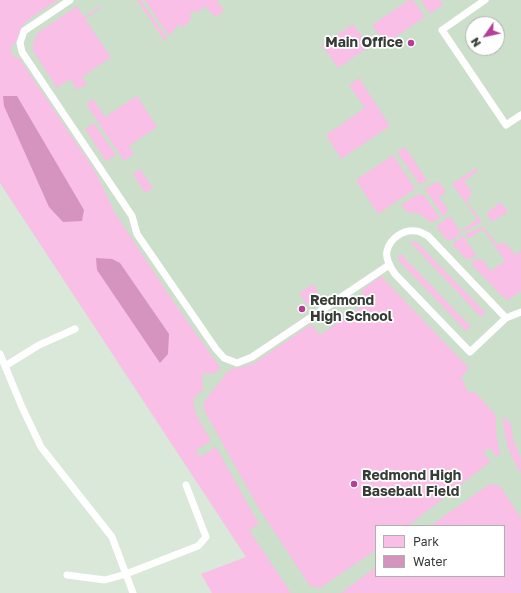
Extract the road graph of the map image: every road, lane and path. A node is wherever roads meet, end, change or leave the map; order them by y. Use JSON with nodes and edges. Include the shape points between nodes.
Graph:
{"nodes":[{"id":1,"x":70,"y":0,"type":"edge"},
{"id":2,"x":485,"y":0,"type":"edge"},
{"id":3,"x":521,"y":115,"type":"edge"},
{"id":4,"x":389,"y":265,"type":"junction"},
{"id":5,"x":521,"y":312,"type":"edge"},
{"id":6,"x":506,"y":318,"type":"junction"},
{"id":7,"x":75,"y":329,"type":"dead end"},
{"id":8,"x":0,"y":354,"type":"edge"},
{"id":9,"x":5,"y":366,"type":"junction"},
{"id":10,"x":186,"y":485,"type":"dead end"},
{"id":11,"x":126,"y":574,"type":"junction"},
{"id":12,"x":67,"y":575,"type":"dead end"},
{"id":13,"x":133,"y":593,"type":"edge"}],
"edges":[{"from":1,"to":4,"type":"lane","via":[[24,31],[20,43],[22,52],[132,216],[137,234],[224,358],[237,363],[252,357]]},
{"from":2,"to":3,"type":"lane","via":[[442,30],[506,125]]},
{"from":4,"to":6,"type":"lane","via":[[470,352]]},
{"from":4,"to":6,"type":"lane","via":[[387,251],[394,237],[417,230],[428,236]]},
{"from":5,"to":6,"type":"lane"},
{"from":7,"to":9,"type":"lane","via":[[39,344]]},
{"from":8,"to":9,"type":"lane"},
{"from":9,"to":11,"type":"lane","via":[[41,447],[112,537]]},
{"from":10,"to":11,"type":"lane","via":[[206,537],[198,546]]},
{"from":11,"to":12,"type":"lane","via":[[104,580]]},
{"from":11,"to":13,"type":"lane"}]}
